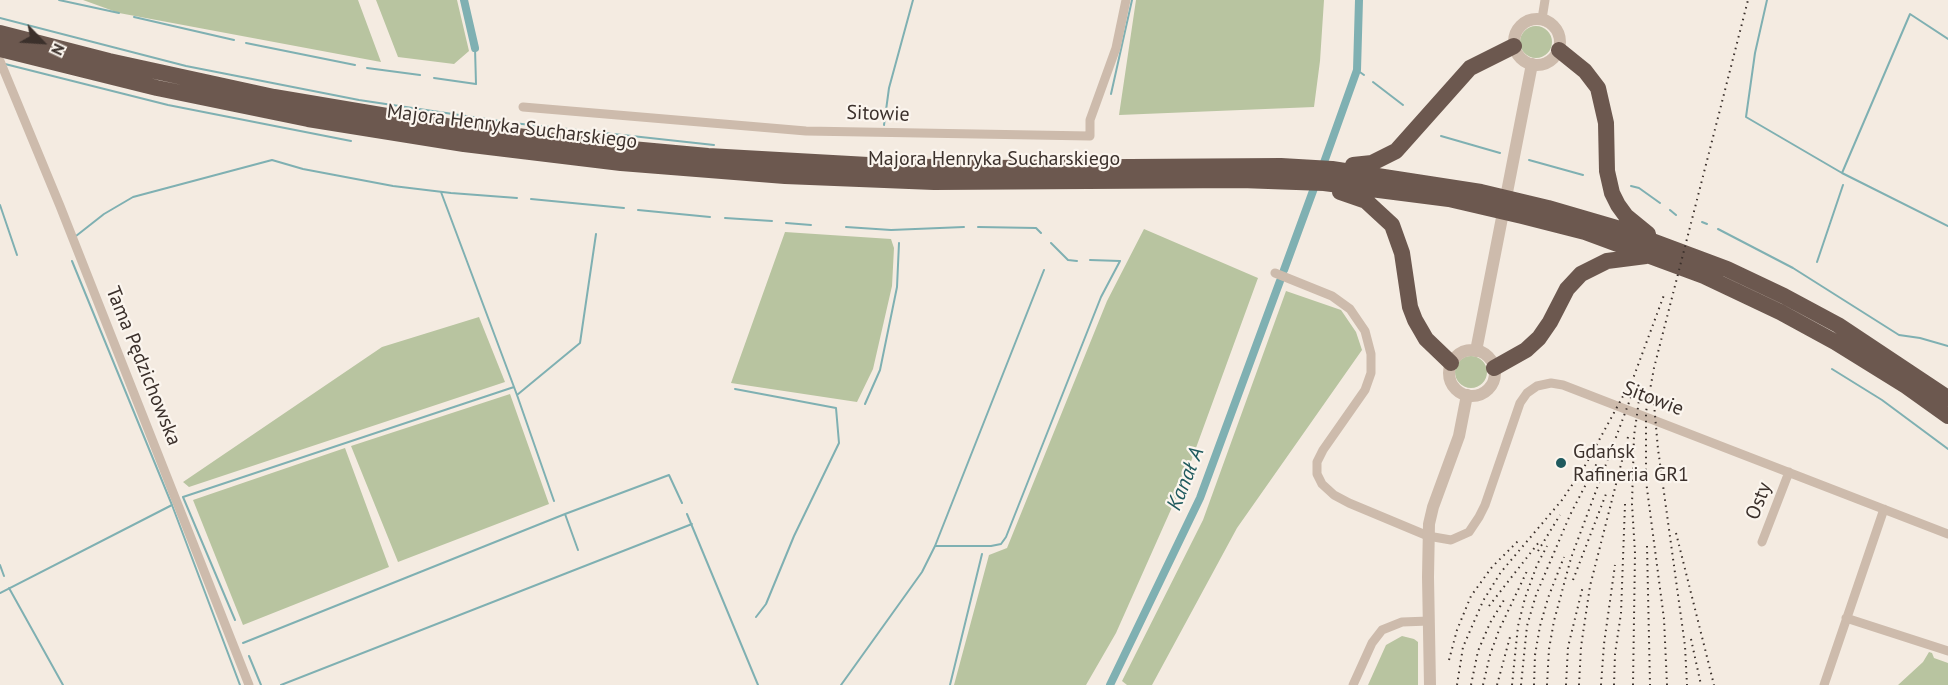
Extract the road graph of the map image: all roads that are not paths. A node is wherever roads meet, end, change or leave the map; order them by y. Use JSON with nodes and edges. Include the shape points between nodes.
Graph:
{"nodes":[{"id":1,"x":1126,"y":0,"type":"edge"},
{"id":2,"x":1545,"y":0,"type":"edge"},
{"id":3,"x":1542,"y":19,"type":"junction"},
{"id":4,"x":0,"y":33,"type":"edge"},
{"id":5,"x":1514,"y":46,"type":"junction"},
{"id":6,"x":0,"y":49,"type":"edge"},
{"id":7,"x":1559,"y":50,"type":"junction"},
{"id":8,"x":0,"y":62,"type":"edge"},
{"id":9,"x":1532,"y":64,"type":"junction"},
{"id":10,"x":523,"y":107,"type":"dead end"},
{"id":11,"x":1278,"y":174,"type":"junction"},
{"id":12,"x":1328,"y":176,"type":"junction"},
{"id":13,"x":1651,"y":248,"type":"junction"},
{"id":14,"x":1706,"y":269,"type":"junction"},
{"id":15,"x":1275,"y":273,"type":"dead end"},
{"id":16,"x":1476,"y":351,"type":"junction"},
{"id":17,"x":1451,"y":363,"type":"junction"},
{"id":18,"x":1494,"y":368,"type":"junction"},
{"id":19,"x":1924,"y":380,"type":"junction"},
{"id":20,"x":1948,"y":387,"type":"edge"},
{"id":21,"x":1467,"y":395,"type":"junction"},
{"id":22,"x":1948,"y":398,"type":"edge"},
{"id":23,"x":1948,"y":416,"type":"edge"},
{"id":24,"x":1789,"y":472,"type":"junction"},
{"id":25,"x":1884,"y":509,"type":"junction"},
{"id":26,"x":1948,"y":534,"type":"edge"},
{"id":27,"x":1428,"y":536,"type":"junction"},
{"id":28,"x":1762,"y":542,"type":"dead end"},
{"id":29,"x":1846,"y":618,"type":"junction"},
{"id":30,"x":1429,"y":621,"type":"junction"},
{"id":31,"x":1948,"y":651,"type":"edge"},
{"id":32,"x":249,"y":685,"type":"edge"},
{"id":33,"x":1353,"y":685,"type":"edge"},
{"id":34,"x":1430,"y":685,"type":"edge"},
{"id":35,"x":1824,"y":685,"type":"edge"}],
"edges":[{"from":1,"to":10,"type":"street","name":"Sitowie","via":[[1116,48],[1090,120],[1090,136],[806,131]]},
{"from":2,"to":3,"type":"street"},
{"from":3,"to":5,"type":"street","via":[[1522,23],[1514,36]]},
{"from":3,"to":7,"type":"street","via":[[1556,28]]},
{"from":4,"to":11,"type":"highway","name":"Majora Henryka Sucharskiego","via":[[109,62],[274,97],[577,144],[886,166]]},
{"from":5,"to":9,"type":"street","via":[[1522,60]]},
{"from":5,"to":12,"type":"highway","via":[[1470,68],[1388,156],[1372,163],[1338,165]]},
{"from":6,"to":11,"type":"highway","name":"Majora Henryka Sucharskiego","via":[[296,117],[464,144],[621,163],[785,176],[934,182]]},
{"from":7,"to":9,"type":"street","via":[[1548,62]]},
{"from":7,"to":13,"type":"highway","via":[[1585,71],[1598,88],[1605,116],[1612,193],[1626,216],[1648,233]]},
{"from":8,"to":32,"type":"street","name":"Tama Pędzichowska"},
{"from":9,"to":16,"type":"street"},
{"from":11,"to":12,"type":"highway","name":"Majora Henryka Sucharskiego"},
{"from":12,"to":13,"type":"highway","name":"Majora Henryka Sucharskiego","via":[[1436,183]]},
{"from":12,"to":17,"type":"highway","via":[[1333,190],[1366,201],[1392,225],[1402,253],[1415,320],[1426,339]]},
{"from":13,"to":14,"type":"highway","name":"Majora Henryka Sucharskiego"},
{"from":13,"to":18,"type":"highway","via":[[1607,261],[1581,274],[1567,289],[1539,338]]},
{"from":14,"to":19,"type":"highway","name":"Majora Henryka Sucharskiego","via":[[1784,296]]},
{"from":14,"to":23,"type":"highway","name":"Majora Henryka Sucharskiego","via":[[1835,342]]},
{"from":15,"to":27,"type":"street","name":"Sitowie","via":[[1332,296],[1350,309],[1365,331],[1371,354],[1371,373],[1365,390],[1317,462],[1322,484],[1348,503]]},
{"from":16,"to":17,"type":"street","via":[[1464,351]]},
{"from":16,"to":18,"type":"street","via":[[1490,359]]},
{"from":17,"to":21,"type":"street","via":[[1449,375],[1453,386]]},
{"from":18,"to":21,"type":"street","via":[[1488,389],[1475,396]]},
{"from":19,"to":20,"type":"highway"},
{"from":19,"to":22,"type":"highway","name":"Majora Henryka Sucharskiego"},
{"from":21,"to":27,"type":"street","via":[[1459,436],[1433,507]]},
{"from":24,"to":25,"type":"street","name":"Sitowie"},
{"from":24,"to":27,"type":"street","name":"Sitowie","via":[[1551,383],[1537,386],[1520,403],[1485,505],[1469,532],[1451,540]]},
{"from":24,"to":28,"type":"street","name":"Osty"},
{"from":25,"to":26,"type":"street","name":"Sitowie"},
{"from":25,"to":29,"type":"street"},
{"from":27,"to":30,"type":"street"},
{"from":29,"to":31,"type":"street"},
{"from":29,"to":35,"type":"street"},
{"from":30,"to":33,"type":"street","via":[[1402,622],[1382,630]]},
{"from":30,"to":34,"type":"street"}]}
